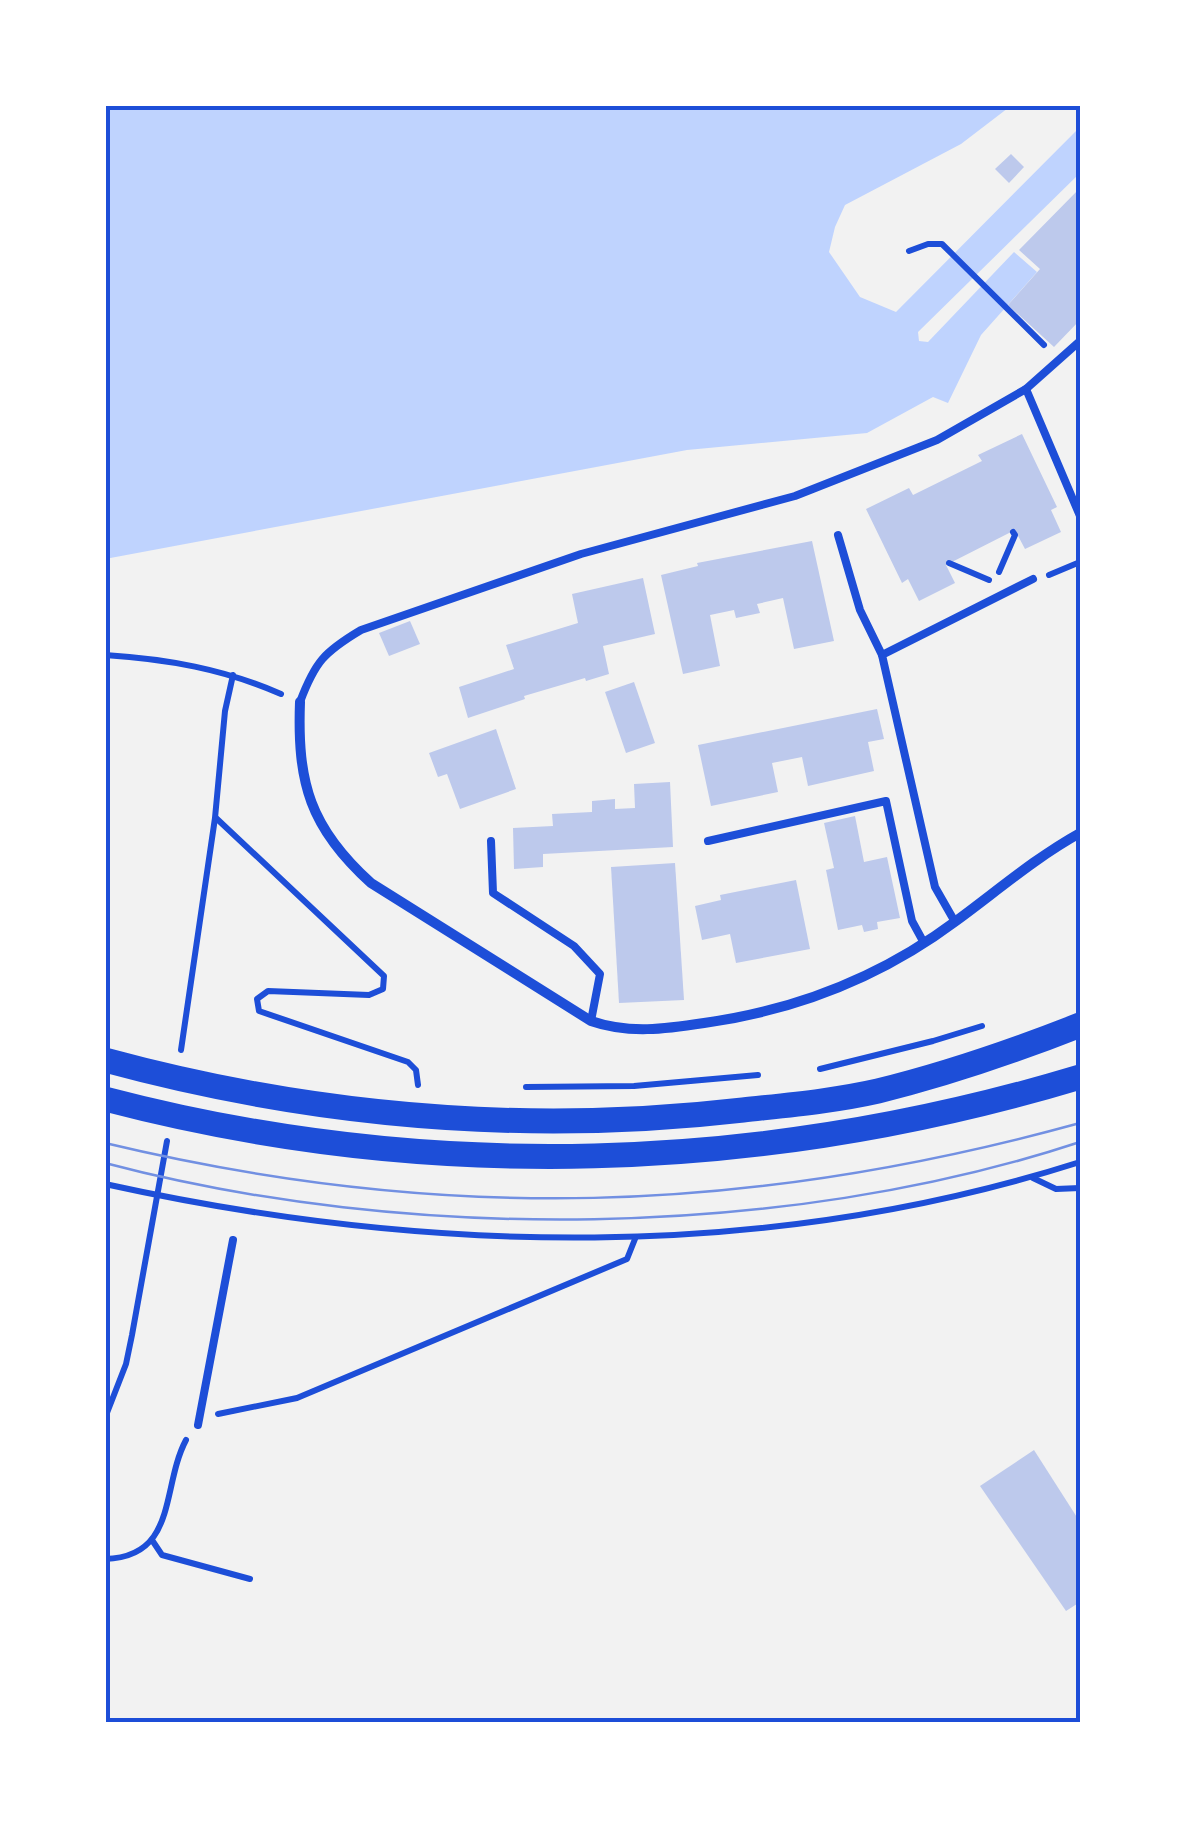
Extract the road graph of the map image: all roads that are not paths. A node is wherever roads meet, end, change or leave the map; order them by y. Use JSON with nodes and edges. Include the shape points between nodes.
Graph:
{"nodes":[{"id":1,"x":1080,"y":341,"type":"edge"},
{"id":2,"x":1026,"y":389,"type":"junction"},
{"id":3,"x":1080,"y":516,"type":"edge"},
{"id":4,"x":838,"y":535,"type":"dead end"},
{"id":5,"x":1033,"y":578,"type":"road end"},
{"id":6,"x":882,"y":655,"type":"junction"},
{"id":7,"x":300,"y":702,"type":"joint"},
{"id":8,"x":1080,"y":833,"type":"edge"},
{"id":9,"x":491,"y":841,"type":"dead end"},
{"id":10,"x":708,"y":841,"type":"dead end"},
{"id":11,"x":955,"y":922,"type":"junction"},
{"id":12,"x":924,"y":944,"type":"junction"},
{"id":13,"x":592,"y":1021,"type":"junction"},
{"id":14,"x":1080,"y":1026,"type":"edge"},
{"id":15,"x":105,"y":1060,"type":"edge"},
{"id":16,"x":1080,"y":1077,"type":"edge"},
{"id":17,"x":105,"y":1099,"type":"edge"},
{"id":18,"x":233,"y":1240,"type":"dead end"},
{"id":19,"x":198,"y":1426,"type":"road end"}],
"edges":[{"from":1,"to":2,"type":"lane"},
{"from":2,"to":3,"type":"lane"},
{"from":2,"to":7,"type":"lane","via":[[937,440],[795,496],[580,554],[360,630],[313,667]]},
{"from":4,"to":6,"type":"lane","via":[[860,610]]},
{"from":5,"to":6,"type":"lane"},
{"from":6,"to":11,"type":"lane","via":[[935,887]]},
{"from":7,"to":13,"type":"street","via":[[303,778],[341,856],[371,883]]},
{"from":8,"to":11,"type":"street"},
{"from":9,"to":13,"type":"lane","via":[[493,893],[574,946],[600,974]]},
{"from":10,"to":12,"type":"lane","via":[[886,800],[912,921]]},
{"from":11,"to":12,"type":"street"},
{"from":12,"to":13,"type":"street","via":[[849,986],[745,1018],[668,1028],[612,1028]]},
{"from":14,"to":15,"type":"main road","via":[[876,1091],[608,1121],[479,1120],[306,1105]]},
{"from":16,"to":17,"type":"main road","via":[[940,1116],[804,1140],[702,1152],[522,1157],[302,1140]]},
{"from":18,"to":19,"type":"lane"}]}
